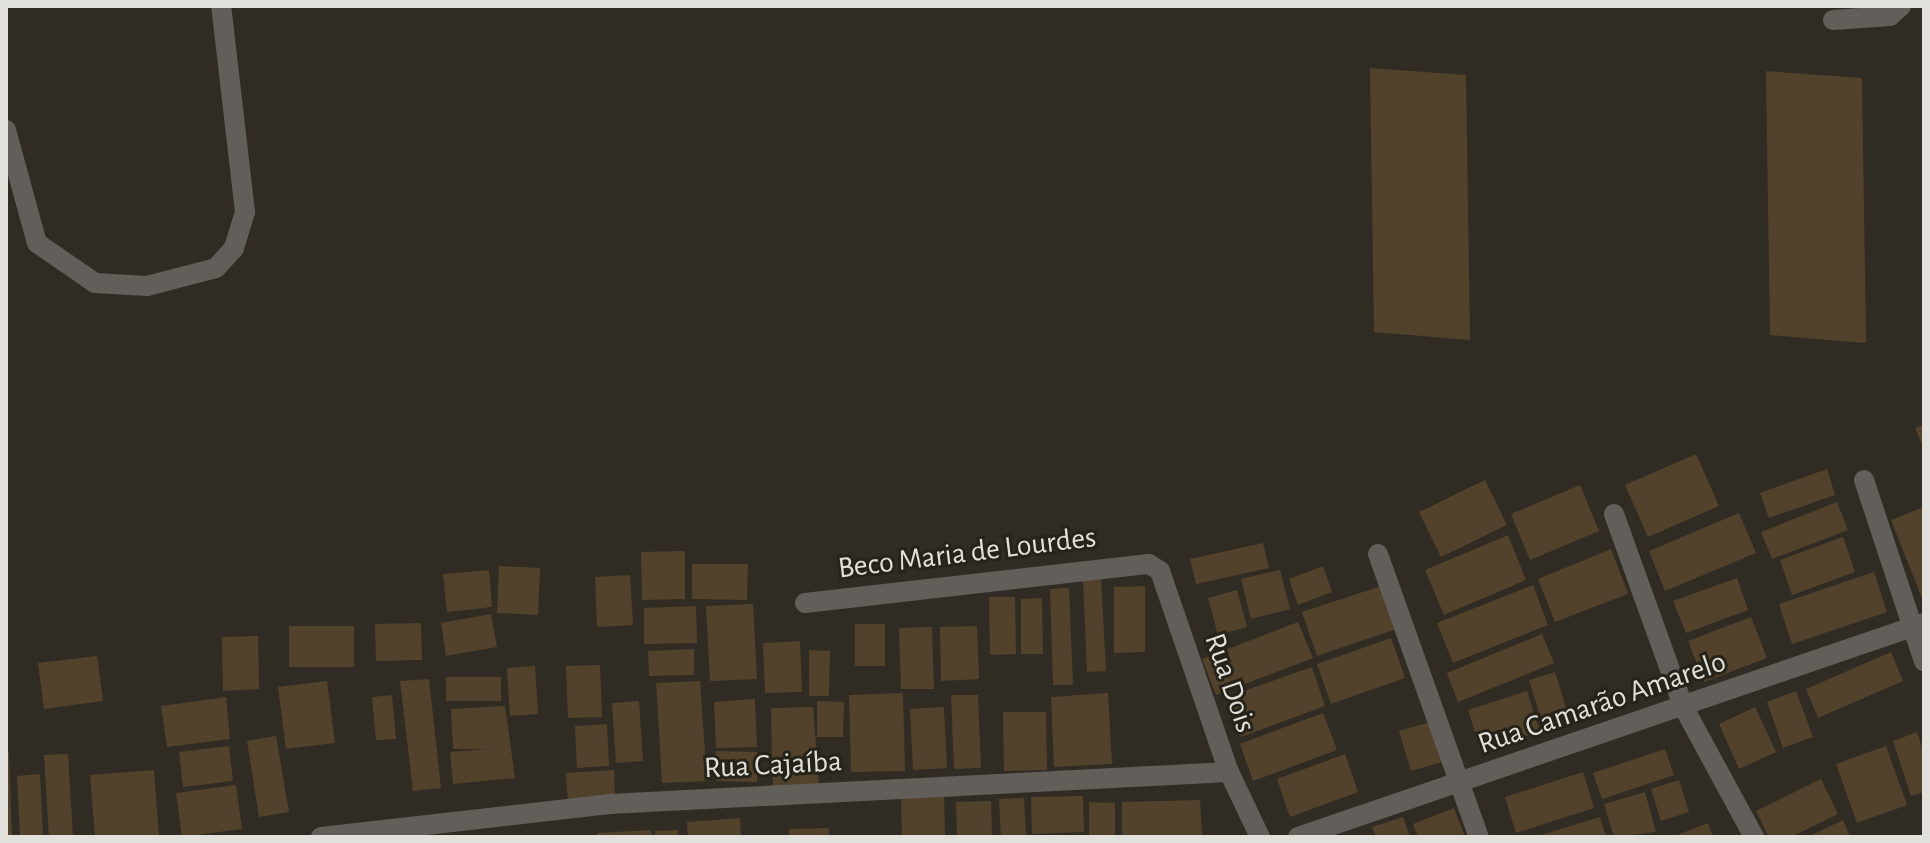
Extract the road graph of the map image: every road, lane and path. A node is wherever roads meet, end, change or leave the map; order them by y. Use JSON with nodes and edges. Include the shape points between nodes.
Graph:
{"nodes":[{"id":1,"x":221,"y":6,"type":"edge"},
{"id":2,"x":1901,"y":6,"type":"edge"},
{"id":3,"x":1833,"y":20,"type":"dead end"},
{"id":4,"x":6,"y":130,"type":"edge"},
{"id":5,"x":1864,"y":480,"type":"dead end"},
{"id":6,"x":1614,"y":514,"type":"dead end"},
{"id":7,"x":1378,"y":554,"type":"dead end"},
{"id":8,"x":1136,"y":563,"type":"joint"},
{"id":9,"x":805,"y":603,"type":"dead end"},
{"id":10,"x":1918,"y":625,"type":"edge"},
{"id":11,"x":1924,"y":661,"type":"edge"},
{"id":12,"x":1684,"y":708,"type":"junction"},
{"id":13,"x":1229,"y":772,"type":"junction"},
{"id":14,"x":1460,"y":783,"type":"junction"},
{"id":15,"x":321,"y":837,"type":"edge"},
{"id":16,"x":1260,"y":837,"type":"edge"},
{"id":17,"x":1298,"y":837,"type":"edge"},
{"id":18,"x":1479,"y":837,"type":"edge"},
{"id":19,"x":1754,"y":837,"type":"edge"}],
"edges":[{"from":1,"to":4,"type":"street","via":[[245,212],[234,248],[216,268],[147,286],[95,283],[37,243]]},
{"from":2,"to":3,"type":"street","via":[[1890,16]]},
{"from":5,"to":10,"type":"street"},
{"from":6,"to":12,"type":"street"},
{"from":7,"to":14,"type":"street"},
{"from":8,"to":9,"type":"street","name":"Beco Maria de Lourdes"},
{"from":8,"to":13,"type":"street","name":"Rua Dois","via":[[1160,571]]},
{"from":10,"to":11,"type":"street"},
{"from":10,"to":12,"type":"street","name":"Rua Camarão Amarelo"},
{"from":12,"to":14,"type":"street","name":"Rua Camarão Amarelo"},
{"from":12,"to":19,"type":"street"},
{"from":13,"to":15,"type":"street","name":"Rua Cajaíba","via":[[609,804]]},
{"from":13,"to":16,"type":"street","name":"Rua Dois"},
{"from":14,"to":17,"type":"street","name":"Rua Camarão Amarelo"},
{"from":14,"to":18,"type":"street"}]}
